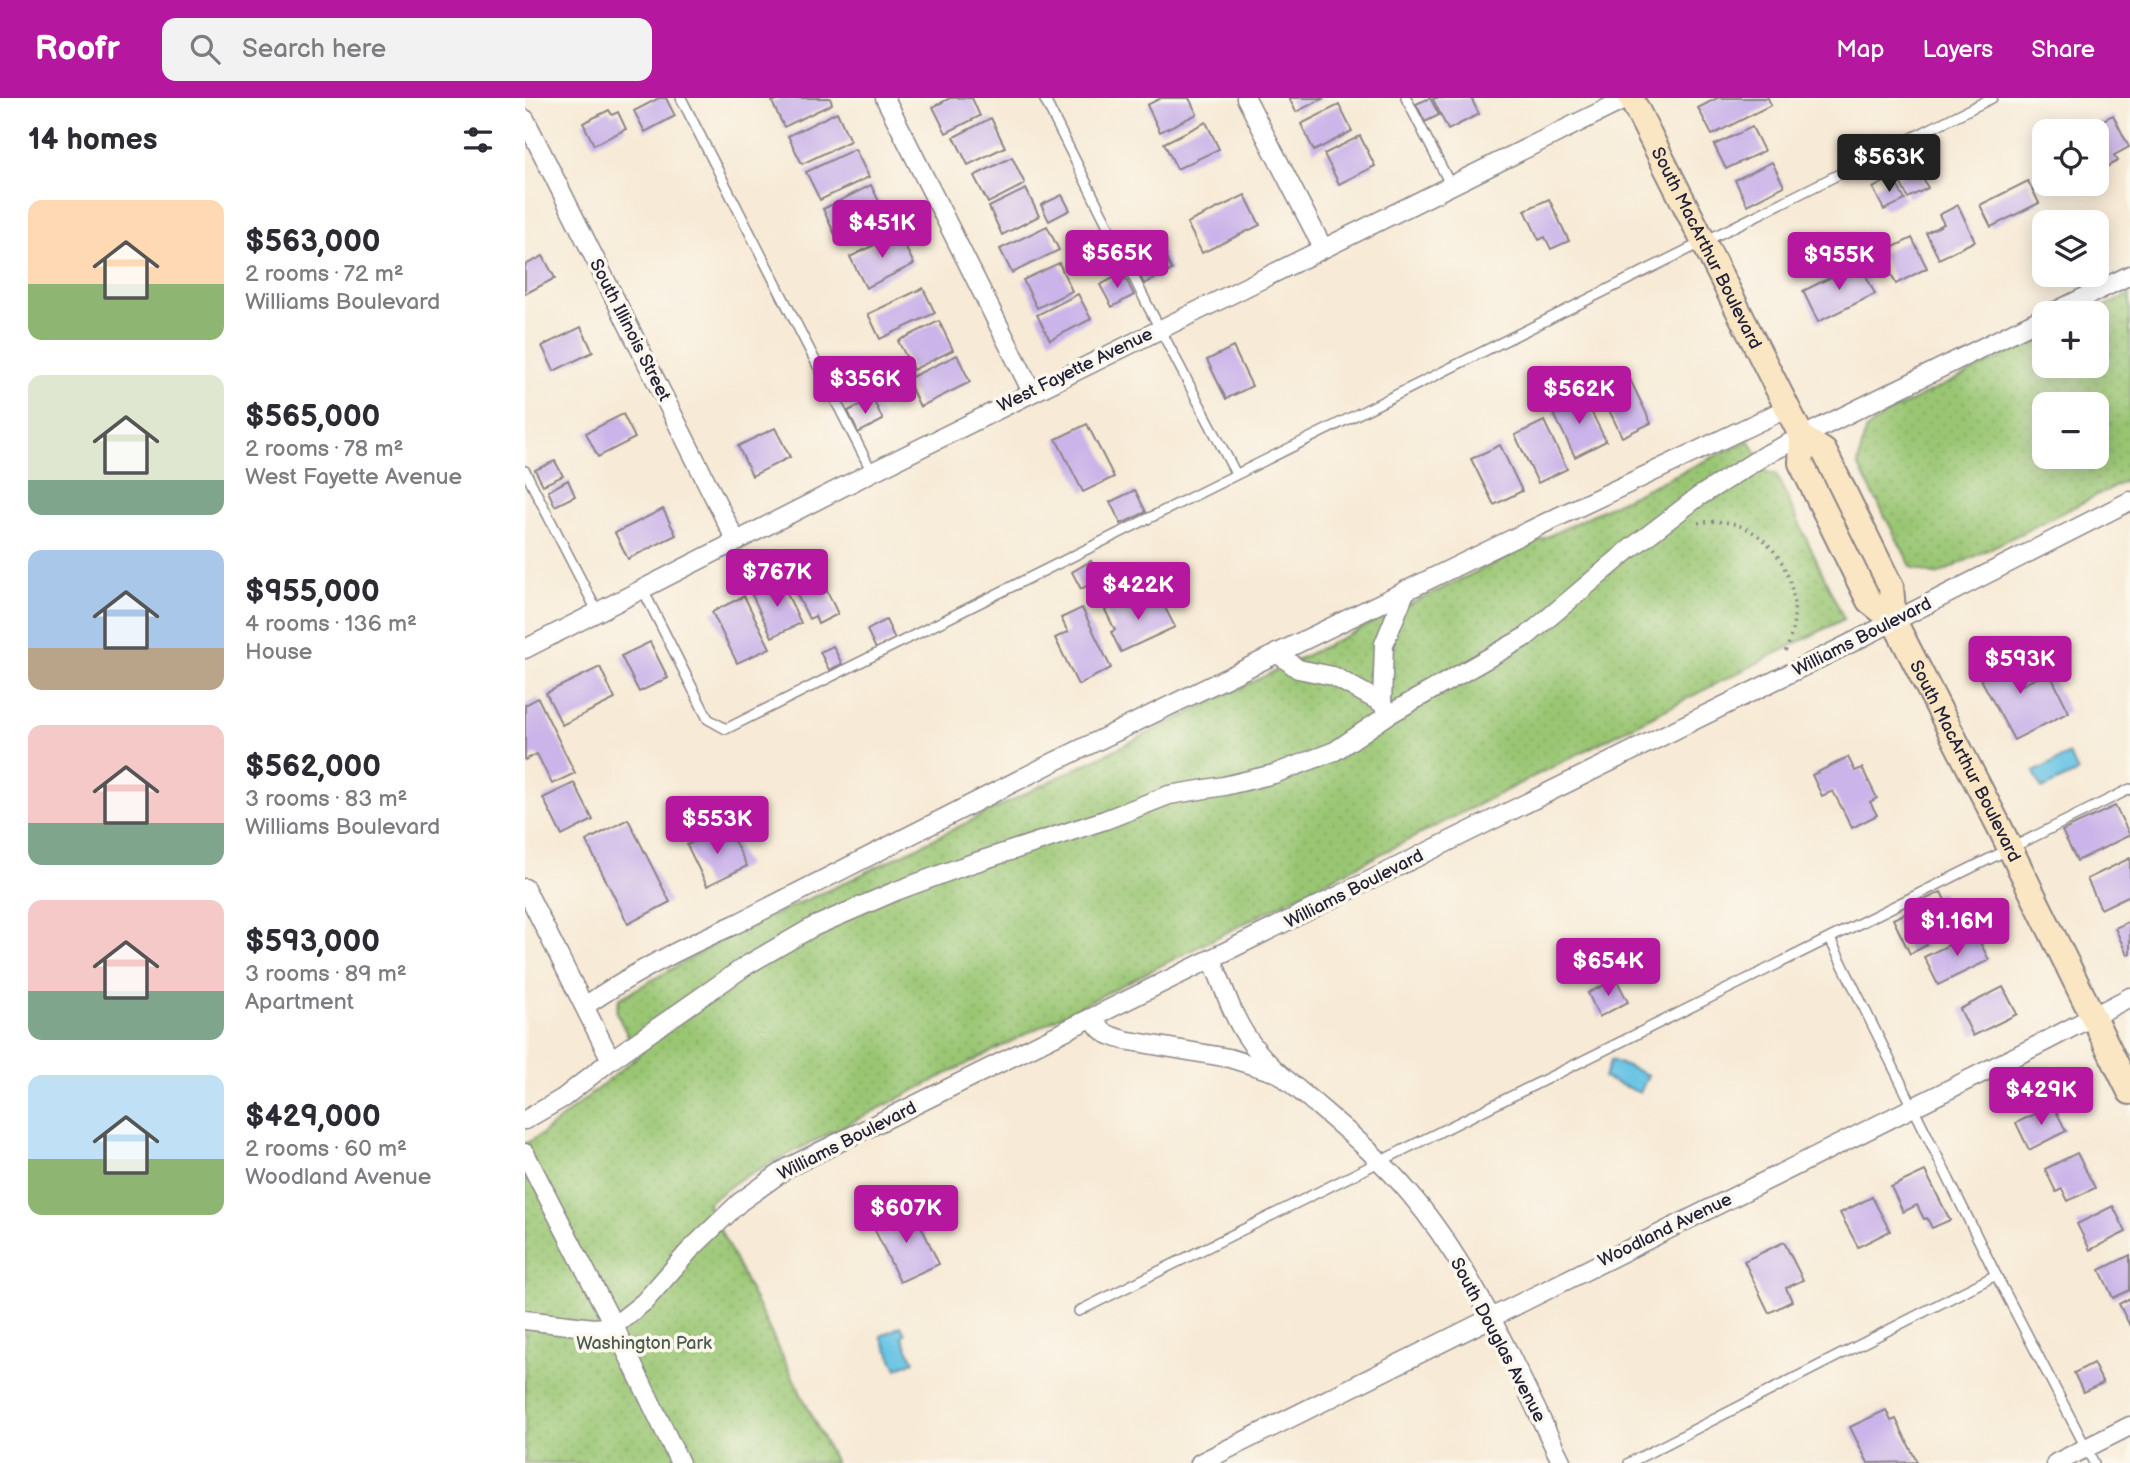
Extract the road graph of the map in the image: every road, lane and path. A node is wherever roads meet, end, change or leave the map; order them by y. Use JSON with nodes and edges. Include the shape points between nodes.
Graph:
{"nodes":[{"id":1,"x":681,"y":98,"type":"edge"},
{"id":2,"x":885,"y":98,"type":"edge"},
{"id":3,"x":1045,"y":98,"type":"edge"},
{"id":4,"x":1246,"y":98,"type":"edge"},
{"id":5,"x":1406,"y":98,"type":"edge"},
{"id":6,"x":1630,"y":98,"type":"edge"},
{"id":7,"x":1992,"y":98,"type":"edge"},
{"id":8,"x":525,"y":120,"type":"edge"},
{"id":9,"x":1450,"y":184,"type":"junction"},
{"id":10,"x":1703,"y":240,"type":"junction"},
{"id":11,"x":1322,"y":248,"type":"junction"},
{"id":12,"x":2130,"y":275,"type":"edge"},
{"id":13,"x":2077,"y":301,"type":"edge"},
{"id":14,"x":2032,"y":323,"type":"edge"},
{"id":15,"x":1159,"y":328,"type":"junction"},
{"id":16,"x":1033,"y":391,"type":"junction"},
{"id":17,"x":1788,"y":408,"type":"junction"},
{"id":18,"x":1802,"y":437,"type":"junction"},
{"id":19,"x":525,"y":471,"type":"edge"},
{"id":20,"x":871,"y":472,"type":"junction"},
{"id":21,"x":1236,"y":474,"type":"junction"},
{"id":22,"x":2130,"y":501,"type":"edge"},
{"id":23,"x":1687,"y":525,"type":"dead end"},
{"id":24,"x":736,"y":541,"type":"junction"},
{"id":25,"x":642,"y":588,"type":"junction"},
{"id":26,"x":1406,"y":590,"type":"junction"},
{"id":27,"x":597,"y":611,"type":"junction"},
{"id":28,"x":1894,"y":621,"type":"junction"},
{"id":29,"x":525,"y":649,"type":"edge"},
{"id":30,"x":1277,"y":653,"type":"junction"},
{"id":31,"x":1780,"y":660,"type":"dead end"},
{"id":32,"x":1385,"y":709,"type":"junction"},
{"id":33,"x":2130,"y":789,"type":"edge"},
{"id":34,"x":2010,"y":850,"type":"junction"},
{"id":35,"x":525,"y":888,"type":"edge"},
{"id":36,"x":1830,"y":939,"type":"junction"},
{"id":37,"x":1212,"y":960,"type":"junction"},
{"id":38,"x":2130,"y":997,"type":"edge"},
{"id":39,"x":585,"y":1006,"type":"junction"},
{"id":40,"x":2091,"y":1017,"type":"junction"},
{"id":41,"x":1094,"y":1019,"type":"junction"},
{"id":42,"x":611,"y":1060,"type":"junction"},
{"id":43,"x":1278,"y":1073,"type":"junction"},
{"id":44,"x":2130,"y":1092,"type":"edge"},
{"id":45,"x":1914,"y":1106,"type":"junction"},
{"id":46,"x":525,"y":1120,"type":"edge"},
{"id":47,"x":525,"y":1153,"type":"edge"},
{"id":48,"x":1380,"y":1162,"type":"junction"},
{"id":49,"x":1996,"y":1275,"type":"junction"},
{"id":50,"x":1079,"y":1311,"type":"dead end"},
{"id":51,"x":1489,"y":1317,"type":"junction"},
{"id":52,"x":525,"y":1320,"type":"edge"},
{"id":53,"x":614,"y":1326,"type":"junction"},
{"id":54,"x":2130,"y":1426,"type":"edge"},
{"id":55,"x":2090,"y":1455,"type":"edge"},
{"id":56,"x":680,"y":1463,"type":"edge"},
{"id":57,"x":1200,"y":1463,"type":"edge"},
{"id":58,"x":1562,"y":1463,"type":"edge"},
{"id":59,"x":1629,"y":1463,"type":"edge"},
{"id":60,"x":2056,"y":1463,"type":"edge"}],
"edges":[{"from":1,"to":20,"type":"lane"},
{"from":2,"to":16,"type":"street"},
{"from":3,"to":15,"type":"lane"},
{"from":4,"to":11,"type":"street"},
{"from":5,"to":9,"type":"lane"},
{"from":6,"to":9,"type":"street","name":"West Fayette Avenue"},
{"from":6,"to":10,"type":"main road","name":"South MacArthur Boulevard"},
{"from":7,"to":10,"type":"lane"},
{"from":8,"to":24,"type":"street","name":"South Illinois Street"},
{"from":9,"to":11,"type":"street","name":"West Fayette Avenue"},
{"from":10,"to":17,"type":"main road","name":"South MacArthur Boulevard"},
{"from":10,"to":21,"type":"lane"},
{"from":11,"to":15,"type":"street","name":"West Fayette Avenue"},
{"from":12,"to":13,"type":"street"},
{"from":14,"to":18,"type":"street"},
{"from":15,"to":16,"type":"street","name":"West Fayette Avenue"},
{"from":15,"to":21,"type":"lane"},
{"from":16,"to":20,"type":"street","name":"West Fayette Avenue"},
{"from":17,"to":18,"type":"main road","name":"South MacArthur Boulevard"},
{"from":17,"to":26,"type":"street"},
{"from":18,"to":28,"type":"main road","name":"South MacArthur Boulevard","via":[[1824,451],[1830,462],[1891,587]]},
{"from":18,"to":32,"type":"street","via":[[1698,497],[1527,636]]},
{"from":19,"to":27,"type":"lane"},
{"from":20,"to":24,"type":"street","name":"West Fayette Avenue"},
{"from":21,"to":25,"type":"lane","via":[[726,729],[708,719]]},
{"from":22,"to":28,"type":"street","name":"Williams Boulevard"},
{"from":23,"to":31,"type":"path","via":[[1710,521],[1748,528],[1783,564],[1790,578],[1794,625]]},
{"from":24,"to":25,"type":"street","name":"West Fayette Avenue"},
{"from":25,"to":27,"type":"street","name":"West Fayette Avenue"},
{"from":26,"to":30,"type":"street"},
{"from":26,"to":32,"type":"street","via":[[1384,644]]},
{"from":27,"to":29,"type":"street","name":"West Fayette Avenue"},
{"from":28,"to":34,"type":"main road","name":"South MacArthur Boulevard"},
{"from":28,"to":37,"type":"street","name":"Williams Boulevard"},
{"from":30,"to":32,"type":"street","via":[[1298,669],[1333,676]]},
{"from":30,"to":39,"type":"street","via":[[685,946]]},
{"from":32,"to":42,"type":"street","via":[[1335,751],[1224,786],[1169,795],[813,926],[747,965]]},
{"from":33,"to":34,"type":"lane"},
{"from":34,"to":36,"type":"lane"},
{"from":34,"to":40,"type":"main road","name":"South MacArthur Boulevard"},
{"from":35,"to":39,"type":"street"},
{"from":36,"to":45,"type":"lane"},
{"from":36,"to":48,"type":"lane"},
{"from":37,"to":41,"type":"street","name":"Williams Boulevard"},
{"from":37,"to":43,"type":"street","name":"South Douglas Avenue","via":[[1248,1038]]},
{"from":38,"to":40,"type":"street","name":"Woodland Avenue"},
{"from":39,"to":42,"type":"street"},
{"from":40,"to":44,"type":"main road","name":"South MacArthur Boulevard"},
{"from":40,"to":45,"type":"street","name":"Woodland Avenue"},
{"from":41,"to":43,"type":"street","name":"South Douglas Avenue","via":[[1098,1028],[1124,1040],[1229,1058]]},
{"from":41,"to":53,"type":"street","name":"Williams Boulevard","via":[[789,1167],[740,1202],[644,1302]]},
{"from":42,"to":46,"type":"street","via":[[563,1098]]},
{"from":43,"to":48,"type":"street","name":"South Douglas Avenue"},
{"from":45,"to":49,"type":"lane"},
{"from":45,"to":51,"type":"street","name":"Woodland Avenue"},
{"from":47,"to":53,"type":"street"},
{"from":48,"to":50,"type":"lane"},
{"from":48,"to":51,"type":"street","name":"South Douglas Avenue","via":[[1426,1215]]},
{"from":49,"to":55,"type":"lane"},
{"from":49,"to":59,"type":"lane"},
{"from":51,"to":57,"type":"street","name":"Woodland Avenue"},
{"from":51,"to":58,"type":"street","name":"South Douglas Avenue"},
{"from":52,"to":53,"type":"street"},
{"from":53,"to":56,"type":"street"},
{"from":54,"to":55,"type":"street"},
{"from":55,"to":60,"type":"street"}]}
